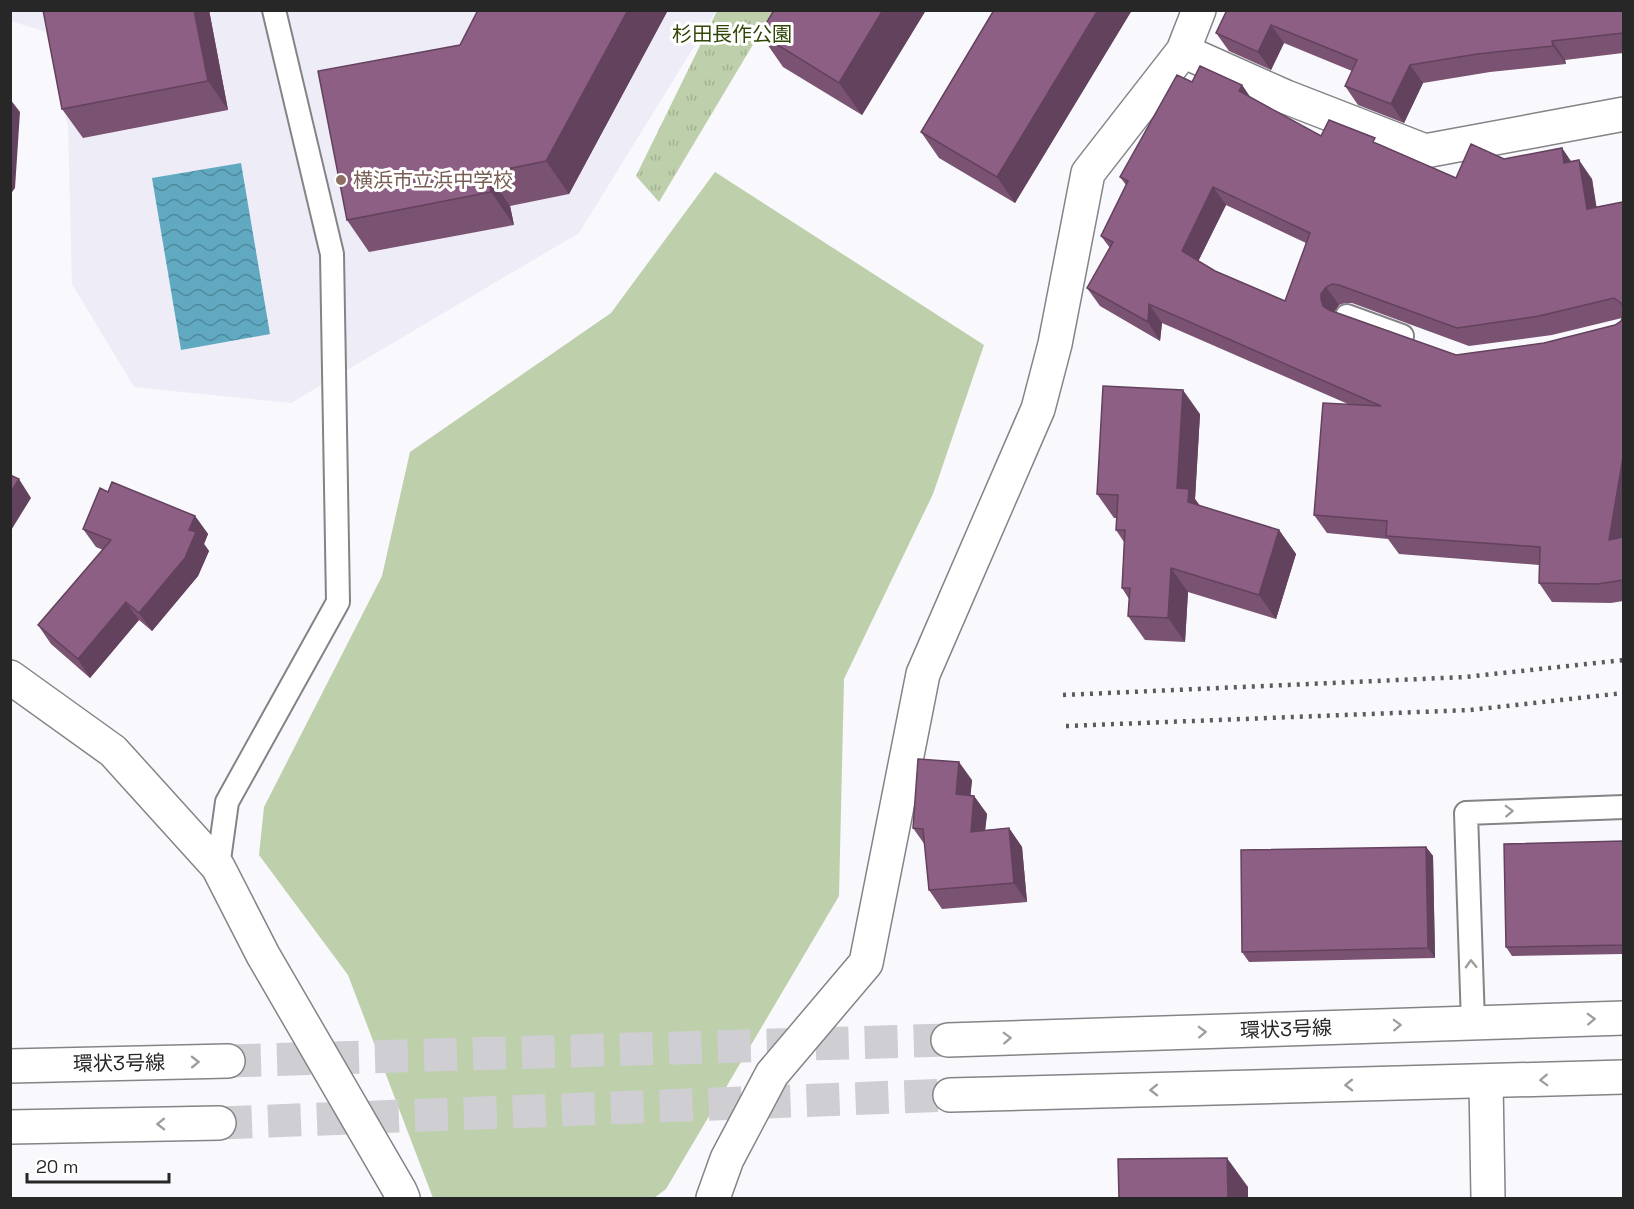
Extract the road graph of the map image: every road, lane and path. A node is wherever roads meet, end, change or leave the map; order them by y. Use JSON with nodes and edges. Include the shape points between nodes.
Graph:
{"nodes":[{"id":1,"x":274,"y":10,"type":"edge"},
{"id":2,"x":1199,"y":10,"type":"edge"},
{"id":3,"x":1183,"y":51,"type":"junction"},
{"id":4,"x":1623,"y":114,"type":"edge"},
{"id":5,"x":1347,"y":316,"type":"edge"},
{"id":6,"x":1424,"y":344,"type":"edge"},
{"id":7,"x":10,"y":677,"type":"edge"},
{"id":8,"x":1623,"y":807,"type":"edge"},
{"id":9,"x":218,"y":867,"type":"junction"},
{"id":10,"x":1623,"y":1018,"type":"edge"},
{"id":11,"x":1473,"y":1023,"type":"junction"},
{"id":12,"x":948,"y":1040,"type":"tunnel mouth"},
{"id":13,"x":228,"y":1061,"type":"tunnel mouth"},
{"id":14,"x":10,"y":1066,"type":"edge"},
{"id":15,"x":1623,"y":1077,"type":"edge"},
{"id":16,"x":1486,"y":1082,"type":"junction"},
{"id":17,"x":950,"y":1095,"type":"tunnel mouth"},
{"id":18,"x":219,"y":1123,"type":"tunnel mouth"},
{"id":19,"x":10,"y":1127,"type":"edge"},
{"id":20,"x":403,"y":1198,"type":"edge"},
{"id":21,"x":713,"y":1198,"type":"edge"},
{"id":22,"x":1488,"y":1198,"type":"edge"}],
"edges":[{"from":1,"to":9,"type":"lane","via":[[332,254],[338,602],[227,802]]},
{"from":2,"to":3,"type":"street"},
{"from":3,"to":4,"type":"street","via":[[1286,97],[1425,151]]},
{"from":3,"to":21,"type":"street","via":[[1088,173],[1055,344],[1038,409],[923,674],[866,963],[772,1074],[727,1159]]},
{"from":5,"to":6,"type":"lane"},
{"from":7,"to":9,"type":"street","via":[[112,751]]},
{"from":11,"to":8,"type":"lane","one_way":true,"via":[[1466,813]]},
{"from":9,"to":20,"type":"street","via":[[263,955]]},
{"from":11,"to":10,"type":"street","name":"環状3号線","one_way":true},
{"from":12,"to":11,"type":"street","name":"環状3号線","one_way":true},
{"from":14,"to":13,"type":"street","name":"環状3号線","one_way":true},
{"from":15,"to":16,"type":"street","one_way":true},
{"from":16,"to":17,"type":"street","one_way":true},
{"from":16,"to":22,"type":"street"},
{"from":18,"to":19,"type":"street","one_way":true}]}
